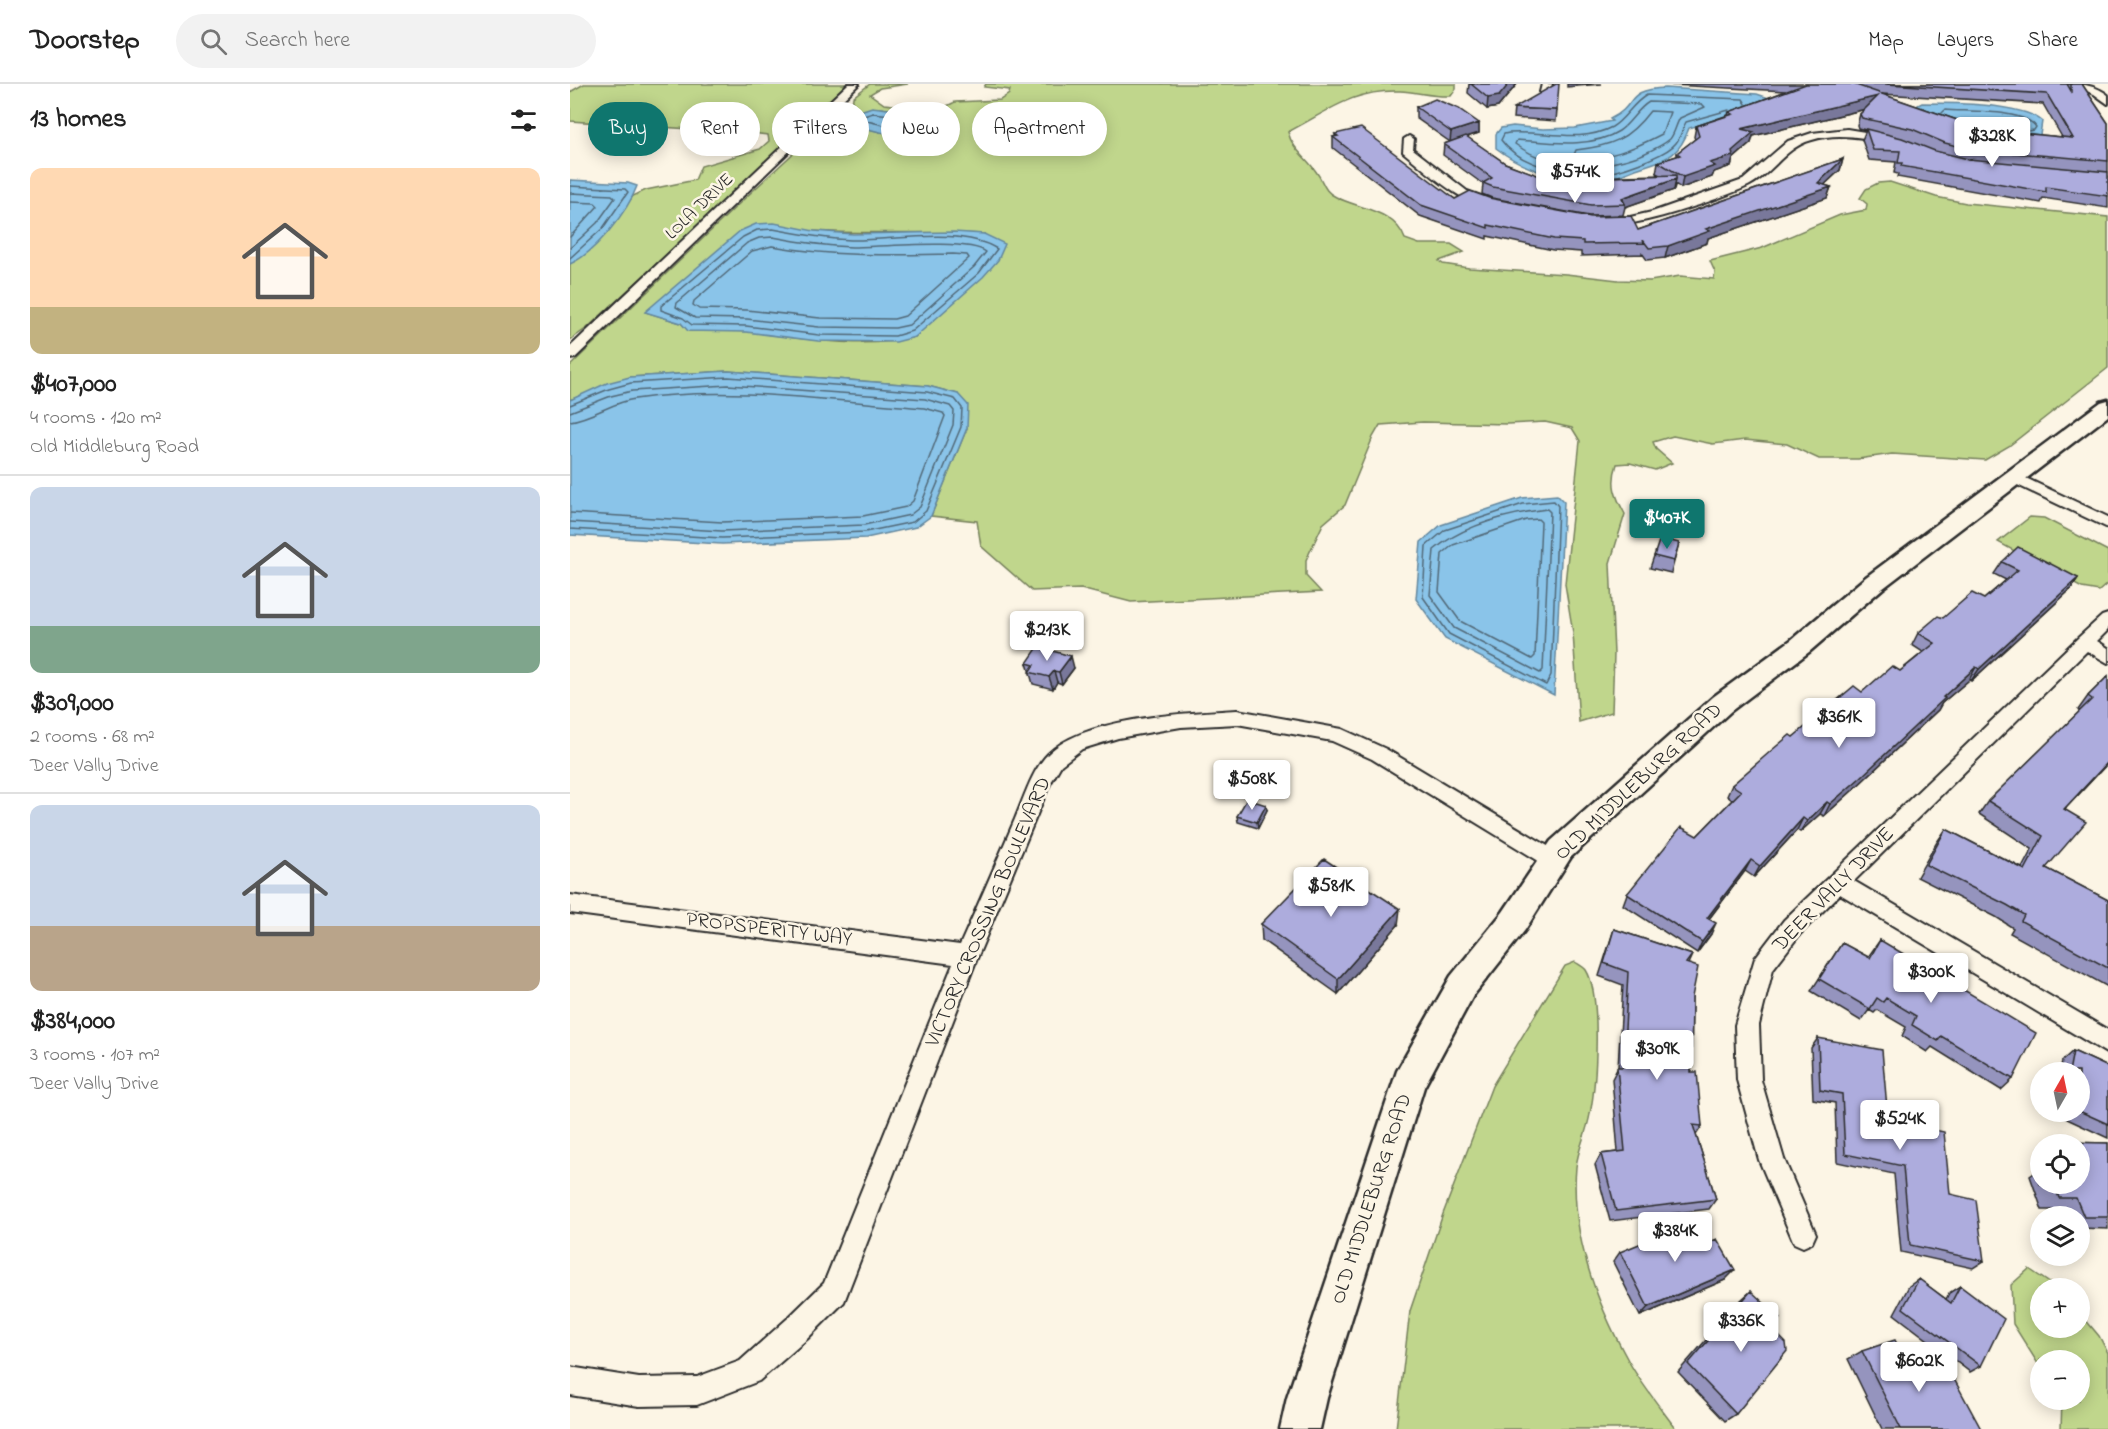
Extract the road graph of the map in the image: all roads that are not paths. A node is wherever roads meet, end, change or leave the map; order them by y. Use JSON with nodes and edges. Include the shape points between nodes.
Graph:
{"nodes":[{"id":1,"x":854,"y":84,"type":"edge"},
{"id":2,"x":2075,"y":84,"type":"edge"},
{"id":3,"x":2108,"y":101,"type":"edge"},
{"id":4,"x":1409,"y":139,"type":"dead end"},
{"id":5,"x":1903,"y":144,"type":"edge"},
{"id":6,"x":1498,"y":205,"type":"edge"},
{"id":7,"x":1599,"y":222,"type":"edge"},
{"id":8,"x":570,"y":355,"type":"edge"},
{"id":9,"x":2108,"y":406,"type":"edge"},
{"id":10,"x":2015,"y":478,"type":"junction"},
{"id":11,"x":2108,"y":523,"type":"edge"},
{"id":12,"x":2108,"y":620,"type":"edge"},
{"id":13,"x":2085,"y":642,"type":"junction"},
{"id":14,"x":2108,"y":656,"type":"edge"},
{"id":15,"x":1554,"y":860,"type":"junction"},
{"id":16,"x":1838,"y":882,"type":"junction"},
{"id":17,"x":570,"y":904,"type":"edge"},
{"id":18,"x":968,"y":956,"type":"junction"},
{"id":19,"x":2108,"y":1043,"type":"edge"},
{"id":20,"x":1803,"y":1234,"type":"dead end"},
{"id":21,"x":570,"y":1381,"type":"edge"},
{"id":22,"x":1300,"y":1429,"type":"edge"}],
"edges":[{"from":1,"to":8,"type":"street","name":"LOLA DRIVE"},
{"from":2,"to":3,"type":"street","via":[[2098,92]]},
{"from":4,"to":6,"type":"street","via":[[1407,150],[1463,194]]},
{"from":5,"to":7,"type":"street","via":[[1860,133],[1812,136],[1792,143],[1748,182],[1656,215]]},
{"from":9,"to":10,"type":"main road","name":"OLD MIDDLEBURG ROAD"},
{"from":10,"to":11,"type":"street"},
{"from":10,"to":15,"type":"main road","name":"OLD MIDDLEBURG ROAD","via":[[1722,704],[1561,849]]},
{"from":12,"to":13,"type":"street","name":"DEER VALLY DRIVE"},
{"from":13,"to":14,"type":"street"},
{"from":13,"to":16,"type":"street","name":"DEER VALLY DRIVE"},
{"from":15,"to":18,"type":"street","name":"VICTORY CROSSING BOULEVARD","via":[[1379,754],[1335,734],[1236,717],[1180,720],[1118,730],[1076,742],[1054,760],[1040,784]]},
{"from":15,"to":22,"type":"main road","name":"OLD MIDDLEBURG ROAD","via":[[1514,921],[1462,986],[1409,1082]]},
{"from":16,"to":19,"type":"street"},
{"from":16,"to":20,"type":"street","name":"DEER VALLY DRIVE","via":[[1792,927],[1762,965],[1747,1025],[1749,1080],[1772,1160]]},
{"from":17,"to":18,"type":"street","name":"PROPSPERITY WAY"},
{"from":18,"to":21,"type":"street","name":"VICTORY CROSSING BOULEVARD","via":[[834,1292],[749,1371],[697,1390],[639,1392]]}]}
